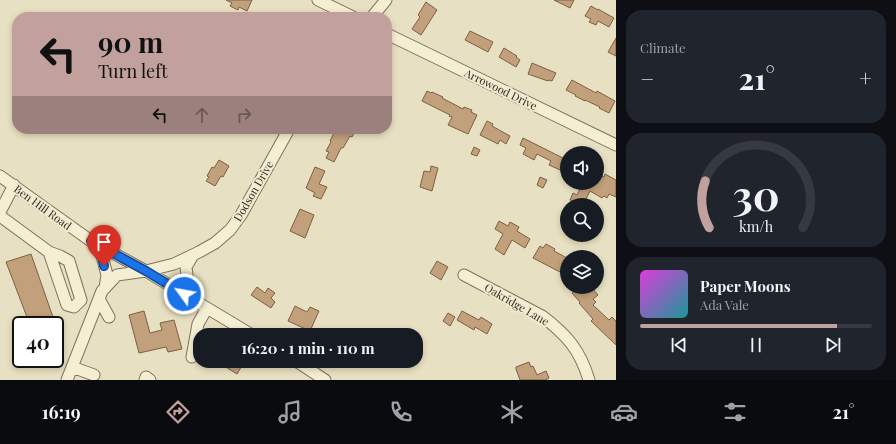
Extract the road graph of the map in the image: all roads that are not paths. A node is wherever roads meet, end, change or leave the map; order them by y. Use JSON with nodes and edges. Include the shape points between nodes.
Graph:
{"nodes":[{"id":1,"x":318,"y":0,"type":"edge"},
{"id":2,"x":386,"y":0,"type":"edge"},
{"id":3,"x":349,"y":12,"type":"edge"},
{"id":4,"x":376,"y":12,"type":"edge"},
{"id":5,"x":392,"y":36,"type":"edge"},
{"id":6,"x":286,"y":134,"type":"edge"},
{"id":7,"x":616,"y":145,"type":"edge"},
{"id":8,"x":0,"y":176,"type":"edge"},
{"id":9,"x":14,"y":185,"type":"junction"},
{"id":10,"x":0,"y":212,"type":"edge"},
{"id":11,"x":0,"y":216,"type":"edge"},
{"id":12,"x":91,"y":241,"type":"junction"},
{"id":13,"x":49,"y":252,"type":"dead end"},
{"id":14,"x":193,"y":256,"type":"junction"},
{"id":15,"x":146,"y":271,"type":"junction"},
{"id":16,"x":464,"y":275,"type":"dead end"},
{"id":17,"x":105,"y":288,"type":"junction"},
{"id":18,"x":99,"y":299,"type":"junction"},
{"id":19,"x":197,"y":302,"type":"junction"},
{"id":20,"x":207,"y":308,"type":"junction"},
{"id":21,"x":108,"y":317,"type":"dead end"},
{"id":22,"x":240,"y":328,"type":"edge"},
{"id":23,"x":192,"y":357,"type":"dead end"},
{"id":24,"x":72,"y":367,"type":"junction"},
{"id":25,"x":307,"y":368,"type":"edge"},
{"id":26,"x":94,"y":375,"type":"dead end"},
{"id":27,"x":67,"y":380,"type":"edge"},
{"id":28,"x":145,"y":380,"type":"edge"},
{"id":29,"x":150,"y":380,"type":"edge"},
{"id":30,"x":325,"y":380,"type":"edge"},
{"id":31,"x":589,"y":380,"type":"edge"}],
"edges":[{"from":1,"to":3,"type":"street"},
{"from":2,"to":4,"type":"street"},
{"from":5,"to":7,"type":"street","name":"Arrowood Drive"},
{"from":6,"to":14,"type":"street","name":"Dodson Drive","via":[[230,230],[215,243]]},
{"from":8,"to":9,"type":"street","name":"Ben Hill Road"},
{"from":9,"to":10,"type":"street"},
{"from":9,"to":12,"type":"street","name":"Ben Hill Road"},
{"from":11,"to":13,"type":"street"},
{"from":12,"to":15,"type":"street","name":"Ben Hill Road"},
{"from":12,"to":17,"type":"street","via":[[102,256],[107,275]]},
{"from":14,"to":15,"type":"street","name":"Dodson Drive"},
{"from":14,"to":19,"type":"street","via":[[186,267],[188,283]]},
{"from":15,"to":17,"type":"street","name":"Dodson Drive","via":[[117,275]]},
{"from":15,"to":19,"type":"street","name":"Ben Hill Road"},
{"from":16,"to":31,"type":"street","name":"Oakridge Lane","via":[[552,323],[567,337],[580,356]]},
{"from":17,"to":18,"type":"street","name":"Dodson Drive"},
{"from":18,"to":21,"type":"street"},
{"from":18,"to":24,"type":"street","name":"Dodson Drive"},
{"from":19,"to":20,"type":"street","name":"Ben Hill Road"},
{"from":20,"to":22,"type":"street","name":"Ben Hill Road"},
{"from":20,"to":23,"type":"street","via":[[198,324]]},
{"from":24,"to":26,"type":"street"},
{"from":24,"to":27,"type":"street","name":"Dodson Drive"},
{"from":25,"to":30,"type":"street"},
{"from":28,"to":29,"type":"street","via":[[146,377]]}]}
